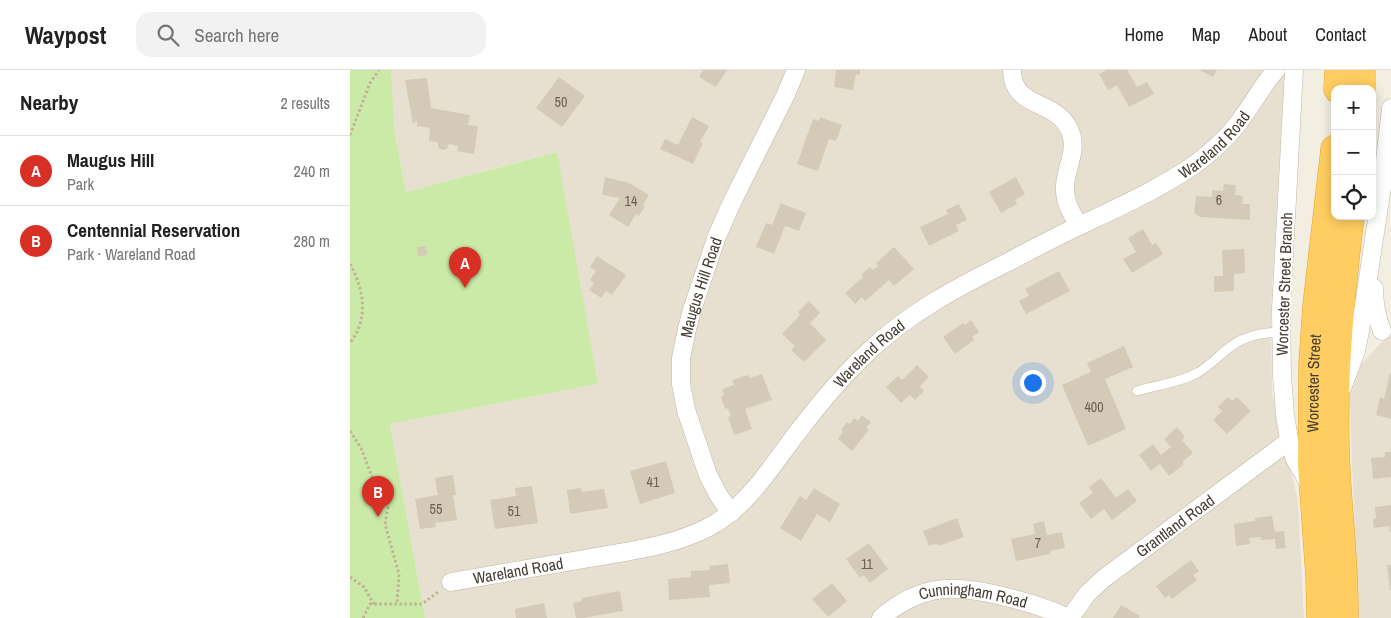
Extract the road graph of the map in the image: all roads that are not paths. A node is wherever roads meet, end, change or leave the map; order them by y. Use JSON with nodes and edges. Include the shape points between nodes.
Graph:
{"nodes":[{"id":1,"x":796,"y":70,"type":"edge"},
{"id":2,"x":1012,"y":70,"type":"edge"},
{"id":3,"x":1276,"y":70,"type":"edge"},
{"id":4,"x":1294,"y":70,"type":"edge"},
{"id":5,"x":1339,"y":70,"type":"edge"},
{"id":6,"x":1361,"y":70,"type":"edge"},
{"id":7,"x":1338,"y":85,"type":"edge"},
{"id":8,"x":1361,"y":85,"type":"edge"},
{"id":9,"x":1391,"y":108,"type":"edge"},
{"id":10,"x":1332,"y":175,"type":"edge"},
{"id":11,"x":1350,"y":220,"type":"edge"},
{"id":12,"x":1079,"y":225,"type":"junction"},
{"id":13,"x":1374,"y":240,"type":"junction"},
{"id":14,"x":1387,"y":328,"type":"edge"},
{"id":15,"x":1281,"y":332,"type":"junction"},
{"id":16,"x":1348,"y":369,"type":"junction"},
{"id":17,"x":1137,"y":391,"type":"dead end"},
{"id":18,"x":1334,"y":410,"type":"junction"},
{"id":19,"x":1289,"y":441,"type":"junction"},
{"id":20,"x":1314,"y":492,"type":"junction"},
{"id":21,"x":731,"y":513,"type":"junction"},
{"id":22,"x":451,"y":582,"type":"road end"},
{"id":23,"x":881,"y":618,"type":"edge"},
{"id":24,"x":1069,"y":618,"type":"edge"},
{"id":25,"x":1321,"y":618,"type":"edge"},
{"id":26,"x":1344,"y":618,"type":"edge"}],
"edges":[{"from":1,"to":21,"type":"street","name":"Maugus Hill Road","via":[[717,236],[698,290],[682,352],[680,372],[686,410],[708,475]]},
{"from":2,"to":12,"type":"street","via":[[1017,90],[1063,119],[1071,132],[1073,151],[1065,188],[1068,206]]},
{"from":3,"to":12,"type":"street","name":"Wareland Road","via":[[1237,125],[1197,163],[1155,189]]},
{"from":4,"to":15,"type":"street","name":"Worcester Street Branch"},
{"from":5,"to":7,"type":"highway"},
{"from":6,"to":8,"type":"highway"},
{"from":9,"to":13,"type":"street"},
{"from":10,"to":20,"type":"highway","name":"Worcester Street","via":[[1314,334]]},
{"from":11,"to":18,"type":"highway","name":"Worcester Street","via":[[1337,328]]},
{"from":12,"to":21,"type":"street","name":"Wareland Road","via":[[949,292],[894,329],[834,388],[757,487]]},
{"from":13,"to":14,"type":"street","via":[[1374,303],[1377,319]]},
{"from":13,"to":16,"type":"street","via":[[1360,332]]},
{"from":14,"to":16,"type":"street","via":[[1360,352]]},
{"from":15,"to":17,"type":"lane","via":[[1249,336],[1196,374]]},
{"from":15,"to":19,"type":"street","name":"Worcester Street Branch"},
{"from":16,"to":18,"type":"street"},
{"from":18,"to":26,"type":"highway","name":"Worcester Street"},
{"from":19,"to":20,"type":"street","name":"Worcester Street Branch","via":[[1295,459]]},
{"from":19,"to":24,"type":"street","name":"Grantland Road","via":[[1103,579]]},
{"from":20,"to":25,"type":"highway","name":"Worcester Street"},
{"from":21,"to":22,"type":"street","name":"Wareland Road","via":[[697,533],[647,548]]},
{"from":23,"to":24,"type":"street","name":"Cunningham Road","via":[[917,595],[948,588],[990,593]]}]}
